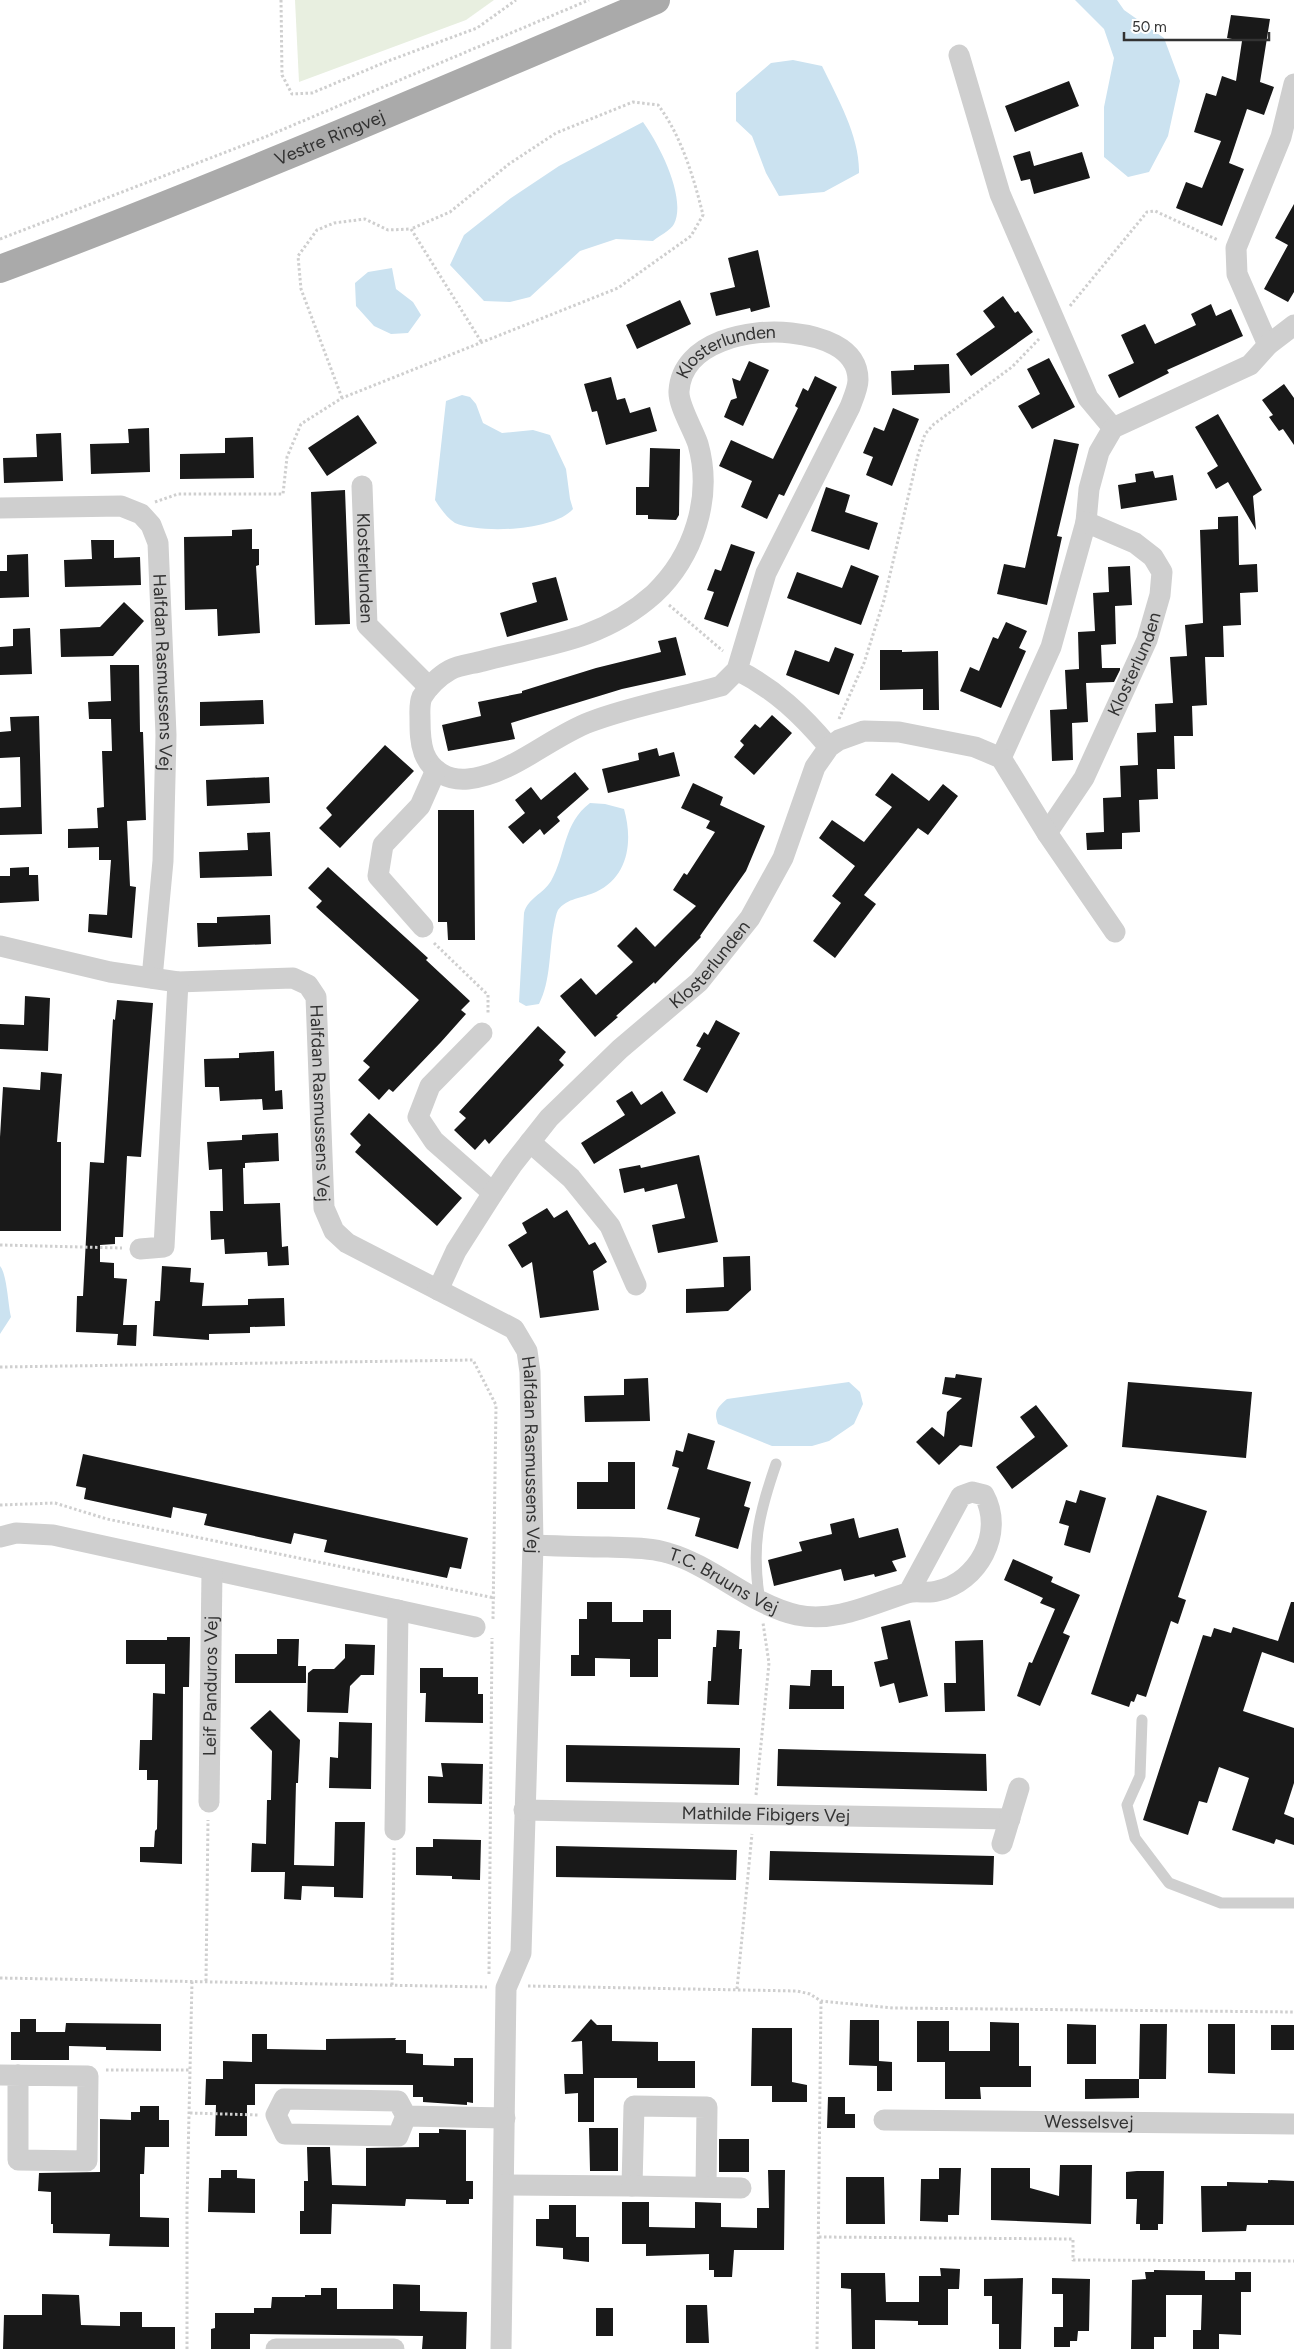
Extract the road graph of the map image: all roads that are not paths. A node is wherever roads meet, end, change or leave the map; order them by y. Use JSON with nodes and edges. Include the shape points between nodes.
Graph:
{"nodes":[{"id":1,"x":656,"y":0,"type":"edge"},
{"id":2,"x":959,"y":55,"type":"dead end"},
{"id":3,"x":1294,"y":84,"type":"edge"},
{"id":4,"x":0,"y":269,"type":"edge"},
{"id":5,"x":1294,"y":325,"type":"edge"},
{"id":6,"x":1268,"y":345,"type":"junction"},
{"id":7,"x":1113,"y":428,"type":"junction"},
{"id":8,"x":362,"y":486,"type":"dead end"},
{"id":9,"x":0,"y":508,"type":"edge"},
{"id":10,"x":1086,"y":522,"type":"junction"},
{"id":11,"x":737,"y":670,"type":"junction"},
{"id":12,"x":429,"y":686,"type":"junction"},
{"id":13,"x":829,"y":747,"type":"junction"},
{"id":14,"x":1001,"y":758,"type":"junction"},
{"id":15,"x":436,"y":770,"type":"junction"},
{"id":16,"x":1047,"y":833,"type":"junction"},
{"id":17,"x":423,"y":927,"type":"road end"},
{"id":18,"x":1116,"y":932,"type":"dead end"},
{"id":19,"x":0,"y":946,"type":"edge"},
{"id":20,"x":152,"y":978,"type":"junction"},
{"id":21,"x":178,"y":982,"type":"junction"},
{"id":22,"x":482,"y":1033,"type":"road end"},
{"id":23,"x":530,"y":1142,"type":"junction"},
{"id":24,"x":493,"y":1194,"type":"junction"},
{"id":25,"x":140,"y":1249,"type":"road end"},
{"id":26,"x":636,"y":1285,"type":"dead end"},
{"id":27,"x":438,"y":1290,"type":"junction"},
{"id":28,"x":776,"y":1464,"type":"dead end"},
{"id":29,"x":0,"y":1537,"type":"edge"},
{"id":30,"x":532,"y":1545,"type":"junction"},
{"id":31,"x":212,"y":1571,"type":"junction"},
{"id":32,"x":909,"y":1592,"type":"junction"},
{"id":33,"x":760,"y":1602,"type":"junction"},
{"id":34,"x":398,"y":1610,"type":"junction"},
{"id":35,"x":486,"y":1630,"type":"road end"},
{"id":36,"x":1142,"y":1720,"type":"dead end"},
{"id":37,"x":1019,"y":1788,"type":"dead end"},
{"id":38,"x":209,"y":1802,"type":"road end"},
{"id":39,"x":524,"y":1810,"type":"junction"},
{"id":40,"x":1010,"y":1819,"type":"junction"},
{"id":41,"x":395,"y":1830,"type":"road end"},
{"id":42,"x":1002,"y":1844,"type":"dead end"},
{"id":43,"x":1294,"y":1902,"type":"edge"},
{"id":44,"x":9,"y":2075,"type":"edge"},
{"id":45,"x":406,"y":2116,"type":"junction"},
{"id":46,"x":505,"y":2118,"type":"junction"},
{"id":47,"x":884,"y":2120,"type":"dead end"},
{"id":48,"x":1294,"y":2124,"type":"edge"},
{"id":49,"x":504,"y":2185,"type":"junction"},
{"id":50,"x":632,"y":2186,"type":"junction"},
{"id":51,"x":706,"y":2187,"type":"junction"},
{"id":52,"x":741,"y":2188,"type":"dead end"},
{"id":53,"x":276,"y":2349,"type":"edge"},
{"id":54,"x":394,"y":2349,"type":"edge"},
{"id":55,"x":501,"y":2349,"type":"edge"}],
"edges":[{"from":1,"to":4,"type":"main road","name":"Vestre Ringvej","via":[[308,147]]},
{"from":2,"to":7,"type":"street","via":[[1000,194],[1088,398]]},
{"from":3,"to":6,"type":"street","via":[[1281,137],[1236,248],[1237,274]]},
{"from":5,"to":6,"type":"street"},
{"from":6,"to":7,"type":"street","via":[[1250,365]]},
{"from":7,"to":10,"type":"street","via":[[1099,452],[1089,489]]},
{"from":8,"to":12,"type":"street","name":"Klosterlunden","via":[[367,625]]},
{"from":9,"to":20,"type":"street","name":"Halfdan Rasmussens Vej","via":[[121,506],[142,514],[151,525],[158,543],[166,735],[164,861]]},
{"from":10,"to":14,"type":"street","via":[[1051,647]]},
{"from":10,"to":16,"type":"street","name":"Klosterlunden","via":[[1135,543],[1152,557],[1162,572],[1160,595],[1147,640],[1084,778]]},
{"from":11,"to":12,"type":"street","name":"Klosterlunden","via":[[766,573],[853,398],[858,380],[852,359],[837,345],[806,334],[747,333],[713,345],[692,359],[681,376],[678,395],[698,445],[703,477],[702,510],[678,567],[655,593],[633,611],[587,634],[451,669]]},
{"from":11,"to":13,"type":"street","via":[[760,682],[792,706]]},
{"from":11,"to":15,"type":"street","via":[[722,686],[590,722],[496,772],[467,780],[444,777]]},
{"from":12,"to":15,"type":"street","via":[[420,700],[420,744],[428,763]]},
{"from":13,"to":14,"type":"street","name":"Klosterlunden","via":[[864,731],[899,732],[976,747]]},
{"from":13,"to":23,"type":"street","name":"Klosterlunden","via":[[815,767],[783,858],[750,918],[699,982],[620,1049],[549,1118]]},
{"from":14,"to":16,"type":"street"},
{"from":15,"to":17,"type":"street","via":[[420,806],[383,846],[378,876]]},
{"from":16,"to":18,"type":"street"},
{"from":19,"to":20,"type":"street","name":"Halfdan Rasmussens Vej","via":[[110,972]]},
{"from":20,"to":21,"type":"street","name":"Halfdan Rasmussens Vej"},
{"from":21,"to":25,"type":"street","via":[[164,1247]]},
{"from":21,"to":27,"type":"street","name":"Halfdan Rasmussens Vej","via":[[293,978],[308,985],[316,998],[324,1208],[334,1231],[346,1243]]},
{"from":22,"to":24,"type":"street","via":[[430,1086],[418,1117],[434,1141]]},
{"from":23,"to":24,"type":"street","name":"Klosterlunden"},
{"from":23,"to":26,"type":"street","via":[[571,1178],[610,1226]]},
{"from":24,"to":27,"type":"street","name":"Klosterlunden","via":[[456,1251]]},
{"from":27,"to":30,"type":"street","name":"Halfdan Rasmussens Vej","via":[[514,1329],[527,1352]]},
{"from":28,"to":33,"type":"lane","via":[[755,1538],[755,1572]]},
{"from":29,"to":31,"type":"street","via":[[16,1533],[53,1535]]},
{"from":30,"to":33,"type":"street","name":"T.C. Bruuns Vej","via":[[640,1548],[668,1553]]},
{"from":30,"to":39,"type":"street","name":"Halfdan Rasmussens Vej"},
{"from":31,"to":34,"type":"street"},
{"from":31,"to":38,"type":"street","name":"Leif Panduros Vej"},
{"from":32,"to":32,"type":"street","name":"T.C. Bruuns Vej","via":[[936,1592],[964,1581],[982,1560],[992,1528],[990,1505],[984,1495],[972,1492],[961,1496]]},
{"from":32,"to":33,"type":"street","name":"T.C. Bruuns Vej","via":[[825,1618],[797,1615]]},
{"from":34,"to":35,"type":"street"},
{"from":34,"to":41,"type":"street"},
{"from":36,"to":43,"type":"lane","via":[[1140,1776],[1127,1805],[1135,1838],[1168,1883],[1222,1904]]},
{"from":37,"to":40,"type":"street"},
{"from":39,"to":40,"type":"street","name":"Mathilde Fibigers Vej"},
{"from":39,"to":46,"type":"street","name":"Halfdan Rasmussens Vej","via":[[521,1953],[498,1988]]},
{"from":40,"to":42,"type":"street"},
{"from":44,"to":44,"type":"street","via":[[18,2160],[87,2161],[88,2076]]},
{"from":45,"to":45,"type":"street","via":[[398,2102],[284,2098],[276,2116],[285,2134],[398,2136]]},
{"from":45,"to":46,"type":"street"},
{"from":46,"to":49,"type":"street"},
{"from":47,"to":48,"type":"street","name":"Wesselsvej"},
{"from":49,"to":50,"type":"street"},
{"from":49,"to":55,"type":"street"},
{"from":50,"to":51,"type":"street"},
{"from":50,"to":51,"type":"street","via":[[634,2106],[688,2106],[707,2107]]},
{"from":51,"to":52,"type":"street"},
{"from":53,"to":54,"type":"street"}]}
